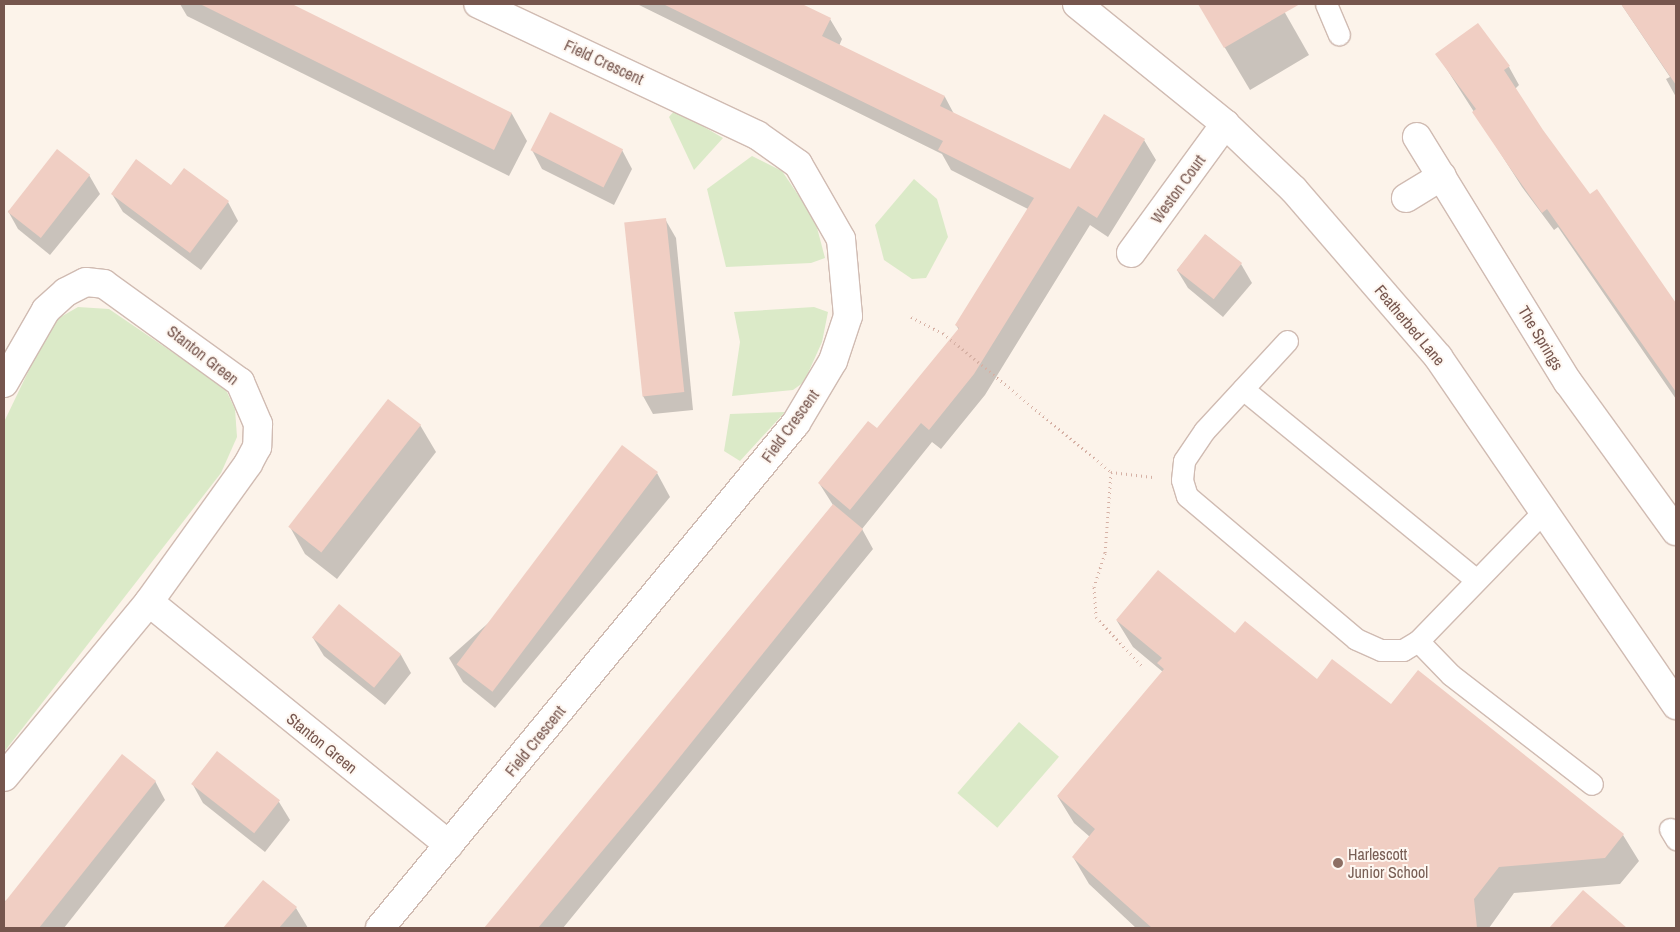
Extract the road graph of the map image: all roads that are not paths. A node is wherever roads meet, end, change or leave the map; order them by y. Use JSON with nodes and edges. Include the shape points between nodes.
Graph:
{"nodes":[{"id":1,"x":478,"y":4,"type":"edge"},
{"id":2,"x":1077,"y":4,"type":"edge"},
{"id":3,"x":1326,"y":4,"type":"edge"},
{"id":4,"x":1339,"y":34,"type":"dead end"},
{"id":5,"x":1225,"y":124,"type":"junction"},
{"id":6,"x":1417,"y":137,"type":"dead end"},
{"id":7,"x":1442,"y":176,"type":"junction"},
{"id":8,"x":1406,"y":198,"type":"dead end"},
{"id":9,"x":1132,"y":253,"type":"dead end"},
{"id":10,"x":1287,"y":342,"type":"dead end"},
{"id":11,"x":4,"y":383,"type":"edge"},
{"id":12,"x":1243,"y":389,"type":"junction"},
{"id":13,"x":1545,"y":510,"type":"junction"},
{"id":14,"x":1676,"y":530,"type":"edge"},
{"id":15,"x":1475,"y":579,"type":"junction"},
{"id":16,"x":149,"y":602,"type":"junction"},
{"id":17,"x":1418,"y":641,"type":"junction"},
{"id":18,"x":1676,"y":705,"type":"edge"},
{"id":19,"x":4,"y":777,"type":"edge"},
{"id":20,"x":1592,"y":784,"type":"dead end"},
{"id":21,"x":449,"y":845,"type":"junction"},
{"id":22,"x":380,"y":928,"type":"edge"}],
"edges":[{"from":1,"to":21,"type":"street","name":"Field Crescent","via":[[757,135],[798,164],[841,239],[848,316],[833,361],[796,423]]},
{"from":2,"to":5,"type":"street","name":"Featherbed Lane"},
{"from":3,"to":4,"type":"lane"},
{"from":5,"to":9,"type":"street","name":"Weston Court"},
{"from":5,"to":13,"type":"street","name":"Featherbed Lane","via":[[1294,190],[1438,357]]},
{"from":6,"to":7,"type":"street","name":"The Springs"},
{"from":7,"to":8,"type":"street"},
{"from":7,"to":14,"type":"street","name":"The Springs","via":[[1568,382]]},
{"from":10,"to":12,"type":"lane"},
{"from":11,"to":16,"type":"street","name":"Stanton Green","via":[[46,310],[66,292],[86,282],[104,284],[121,293],[240,382],[258,424],[257,447]]},
{"from":12,"to":15,"type":"lane"},
{"from":12,"to":17,"type":"lane","via":[[1204,431],[1184,461],[1182,480],[1186,496],[1356,639],[1382,650],[1403,650]]},
{"from":13,"to":15,"type":"lane"},
{"from":13,"to":18,"type":"street","name":"Featherbed Lane"},
{"from":15,"to":17,"type":"lane"},
{"from":16,"to":19,"type":"street","name":"Stanton Green"},
{"from":16,"to":21,"type":"street","name":"Stanton Green"},
{"from":17,"to":20,"type":"lane","via":[[1451,675]]},
{"from":21,"to":22,"type":"street","name":"Field Crescent"}]}
